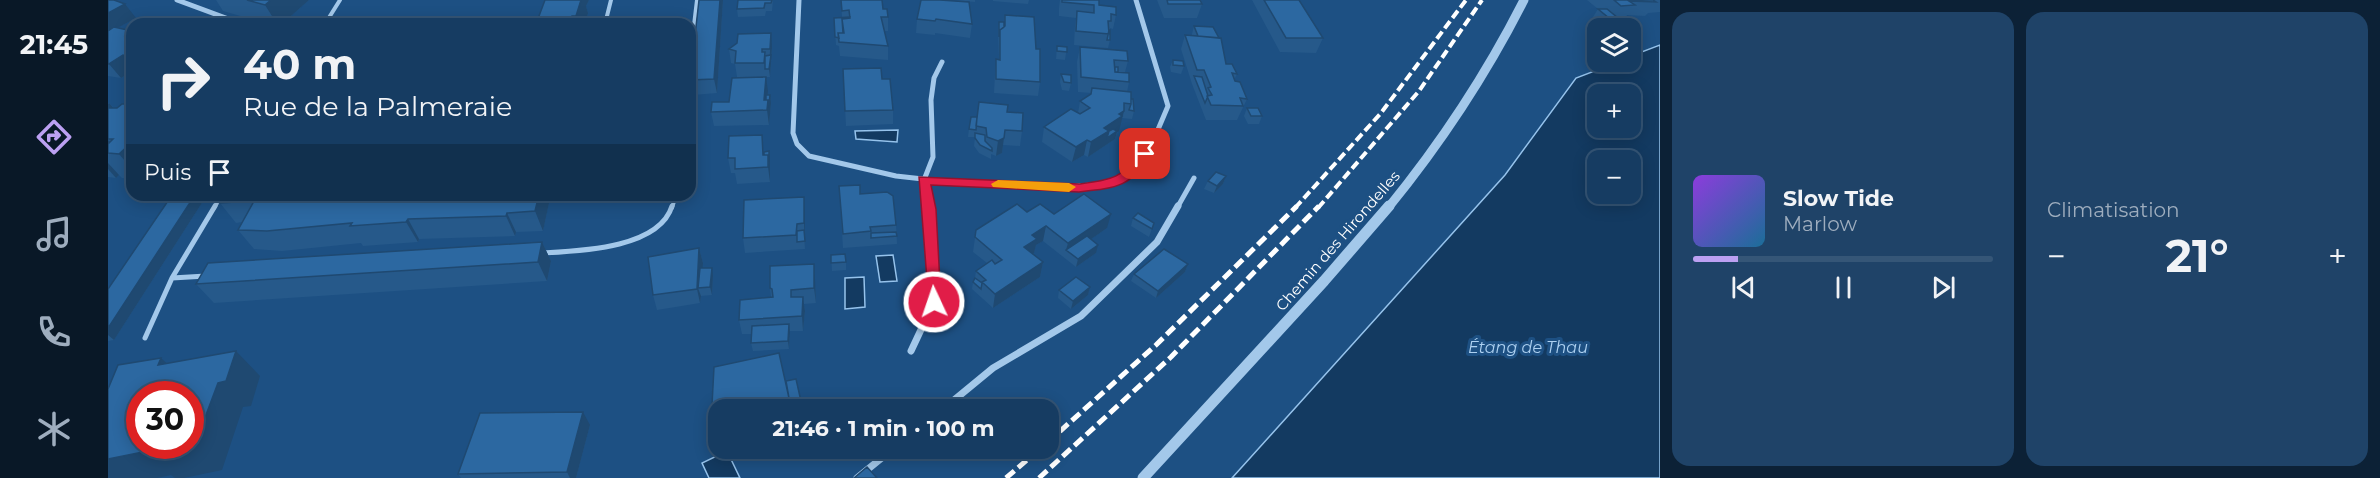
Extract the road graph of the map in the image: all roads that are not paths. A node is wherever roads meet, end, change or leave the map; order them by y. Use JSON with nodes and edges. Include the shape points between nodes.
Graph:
{"nodes":[{"id":1,"x":177,"y":0,"type":"edge"},
{"id":2,"x":340,"y":0,"type":"edge"},
{"id":3,"x":611,"y":0,"type":"edge"},
{"id":4,"x":697,"y":0,"type":"edge"},
{"id":5,"x":799,"y":0,"type":"edge"},
{"id":6,"x":1136,"y":0,"type":"edge"},
{"id":7,"x":1524,"y":0,"type":"edge"},
{"id":8,"x":226,"y":18,"type":"edge"},
{"id":9,"x":329,"y":18,"type":"edge"},
{"id":10,"x":606,"y":18,"type":"edge"},
{"id":11,"x":695,"y":18,"type":"edge"},
{"id":12,"x":942,"y":62,"type":"dead end"},
{"id":13,"x":1194,"y":178,"type":"dead end"},
{"id":14,"x":924,"y":180,"type":"junction"},
{"id":15,"x":218,"y":201,"type":"edge"},
{"id":16,"x":675,"y":201,"type":"edge"},
{"id":17,"x":539,"y":253,"type":"edge"},
{"id":18,"x":208,"y":275,"type":"edge"},
{"id":19,"x":172,"y":278,"type":"junction"},
{"id":20,"x":145,"y":338,"type":"dead end"},
{"id":21,"x":911,"y":351,"type":"dead end"},
{"id":22,"x":955,"y":399,"type":"edge"},
{"id":23,"x":880,"y":459,"type":"edge"},
{"id":24,"x":857,"y":478,"type":"edge"},
{"id":25,"x":1143,"y":478,"type":"edge"}],
"edges":[{"from":1,"to":8,"type":"street"},
{"from":2,"to":9,"type":"lane"},
{"from":3,"to":10,"type":"lane"},
{"from":4,"to":11,"type":"lane"},
{"from":5,"to":14,"type":"street","via":[[794,132],[797,144],[809,156]]},
{"from":6,"to":14,"type":"street","via":[[1168,106],[1166,120],[1135,171],[1112,184],[1079,188]]},
{"from":7,"to":25,"type":"street","name":"Chemin des Hirondelles","via":[[1483,79],[1400,193],[1315,293]]},
{"from":12,"to":14,"type":"street","via":[[934,78],[933,157]]},
{"from":13,"to":22,"type":"street","via":[[1157,242],[1082,316],[993,368]]},
{"from":14,"to":21,"type":"street","via":[[930,209],[934,302]]},
{"from":15,"to":19,"type":"lane"},
{"from":16,"to":17,"type":"lane","via":[[662,221],[644,236],[618,246]]},
{"from":18,"to":19,"type":"lane"},
{"from":19,"to":20,"type":"lane"},
{"from":23,"to":24,"type":"street"}]}
